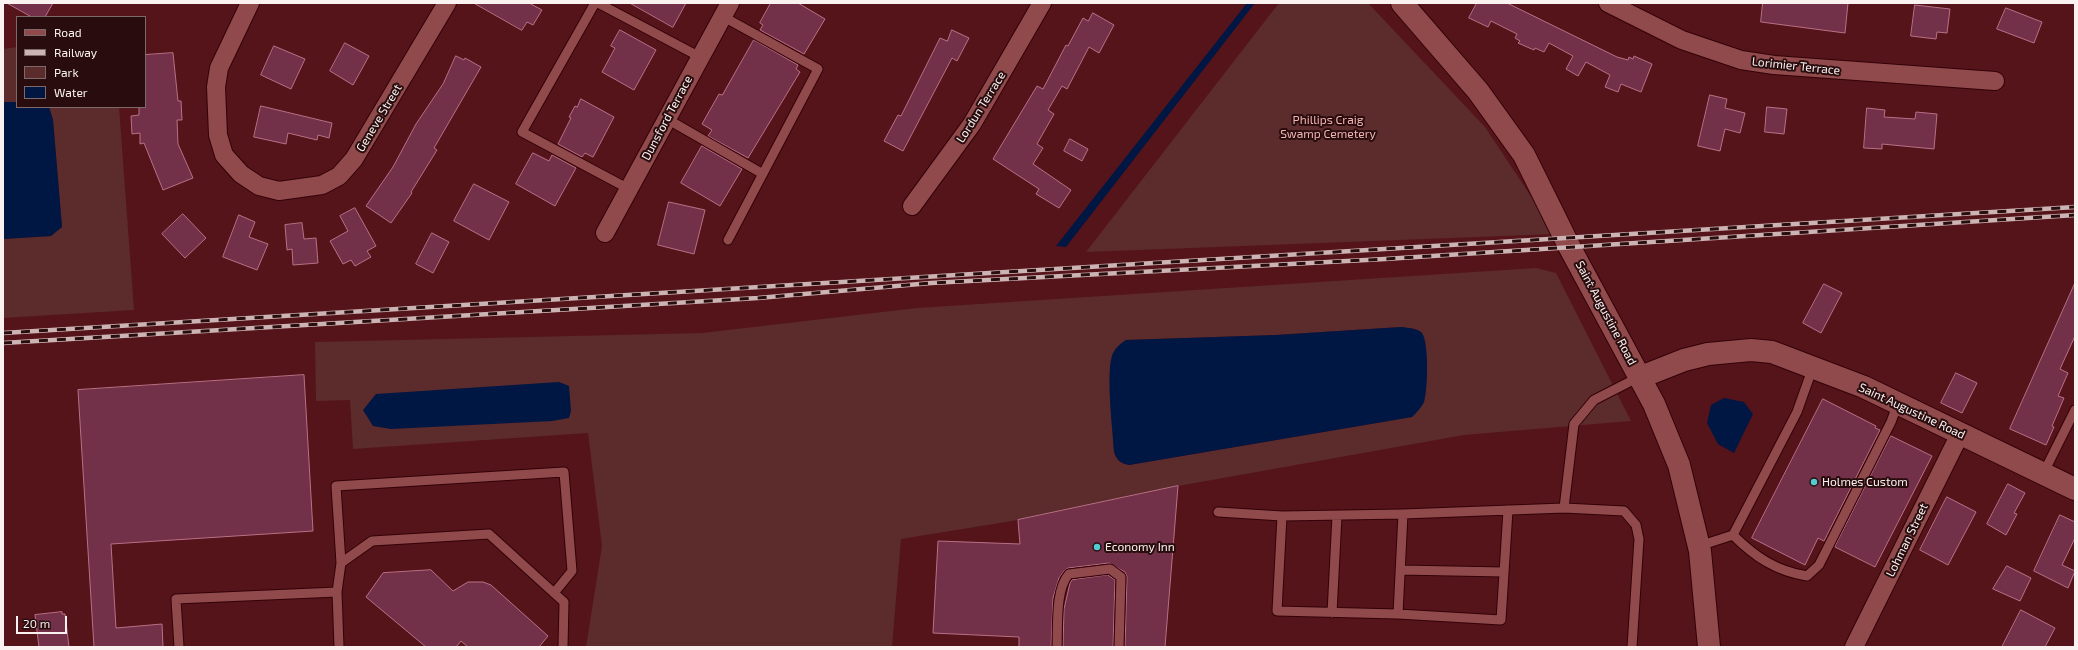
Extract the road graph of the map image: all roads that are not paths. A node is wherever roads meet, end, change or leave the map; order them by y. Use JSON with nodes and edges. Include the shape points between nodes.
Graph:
{"nodes":[{"id":1,"x":250,"y":3,"type":"edge"},
{"id":2,"x":447,"y":3,"type":"edge"},
{"id":3,"x":597,"y":3,"type":"edge"},
{"id":4,"x":1042,"y":3,"type":"edge"},
{"id":5,"x":1608,"y":3,"type":"edge"},
{"id":6,"x":1412,"y":7,"type":"edge"},
{"id":7,"x":726,"y":9,"type":"edge"},
{"id":8,"x":700,"y":56,"type":"junction"},
{"id":9,"x":1995,"y":81,"type":"dead end"},
{"id":10,"x":667,"y":119,"type":"junction"},
{"id":11,"x":763,"y":174,"type":"junction"},
{"id":12,"x":629,"y":189,"type":"junction"},
{"id":13,"x":912,"y":206,"type":"dead end"},
{"id":14,"x":605,"y":233,"type":"dead end"},
{"id":15,"x":728,"y":240,"type":"dead end"},
{"id":16,"x":1813,"y":367,"type":"junction"},
{"id":17,"x":1640,"y":377,"type":"junction"},
{"id":18,"x":1898,"y":403,"type":"junction"},
{"id":19,"x":2075,"y":410,"type":"edge"},
{"id":20,"x":1960,"y":434,"type":"junction"},
{"id":21,"x":2043,"y":474,"type":"junction"},
{"id":22,"x":2075,"y":490,"type":"edge"},
{"id":23,"x":1564,"y":508,"type":"junction"},
{"id":24,"x":1508,"y":510,"type":"junction"},
{"id":25,"x":1218,"y":512,"type":"dead end"},
{"id":26,"x":1403,"y":514,"type":"junction"},
{"id":27,"x":1282,"y":516,"type":"junction"},
{"id":28,"x":1337,"y":516,"type":"junction"},
{"id":29,"x":1733,"y":535,"type":"junction"},
{"id":30,"x":1699,"y":546,"type":"junction"},
{"id":31,"x":341,"y":563,"type":"junction"},
{"id":32,"x":1400,"y":570,"type":"junction"},
{"id":33,"x":1504,"y":572,"type":"junction"},
{"id":34,"x":337,"y":592,"type":"junction"},
{"id":35,"x":554,"y":593,"type":"junction"},
{"id":36,"x":1332,"y":613,"type":"junction"},
{"id":37,"x":1398,"y":614,"type":"junction"},
{"id":38,"x":179,"y":647,"type":"edge"},
{"id":39,"x":339,"y":647,"type":"edge"},
{"id":40,"x":564,"y":647,"type":"edge"},
{"id":41,"x":1056,"y":647,"type":"edge"},
{"id":42,"x":1118,"y":647,"type":"edge"},
{"id":43,"x":1632,"y":647,"type":"edge"},
{"id":44,"x":1709,"y":647,"type":"edge"},
{"id":45,"x":1854,"y":647,"type":"edge"}],
"edges":[{"from":1,"to":2,"type":"street","name":"Geneve Street","via":[[219,68],[216,87],[218,135],[224,155],[241,174],[259,186],[279,191],[322,185],[339,176],[354,159]]},
{"from":3,"to":8,"type":"lane"},
{"from":3,"to":12,"type":"lane","via":[[522,132]]},
{"from":4,"to":13,"type":"street","name":"Lordun Terrace","via":[[972,124]]},
{"from":5,"to":9,"type":"street","name":"Lorimier Terrace","via":[[1682,40],[1741,60],[1774,65]]},
{"from":6,"to":17,"type":"main road","name":"Saint Augustine Road","via":[[1524,155],[1570,248]]},
{"from":7,"to":8,"type":"street","name":"Dunsford Terrace"},
{"from":7,"to":11,"type":"lane","via":[[818,70]]},
{"from":8,"to":10,"type":"street","name":"Dunsford Terrace"},
{"from":10,"to":11,"type":"lane"},
{"from":10,"to":12,"type":"street","name":"Dunsford Terrace"},
{"from":11,"to":15,"type":"lane"},
{"from":12,"to":14,"type":"street","name":"Dunsford Terrace"},
{"from":16,"to":17,"type":"main road","name":"Saint Augustine Road","via":[[1772,352],[1751,350],[1708,354],[1684,360]]},
{"from":16,"to":18,"type":"main road","name":"Saint Augustine Road"},
{"from":16,"to":29,"type":"lane","via":[[1797,412]]},
{"from":17,"to":23,"type":"lane","via":[[1594,400],[1574,424]]},
{"from":17,"to":30,"type":"main road","via":[[1679,465]]},
{"from":18,"to":20,"type":"main road","name":"Saint Augustine Road"},
{"from":18,"to":29,"type":"lane","via":[[1891,422],[1819,565],[1808,576],[1789,573],[1751,554]]},
{"from":19,"to":21,"type":"lane"},
{"from":20,"to":21,"type":"main road","name":"Saint Augustine Road"},
{"from":20,"to":45,"type":"street","name":"Lohman Street"},
{"from":21,"to":22,"type":"main road","name":"Saint Augustine Road"},
{"from":23,"to":24,"type":"lane"},
{"from":23,"to":43,"type":"lane","via":[[1624,511],[1636,525],[1639,539]]},
{"from":24,"to":26,"type":"lane"},
{"from":24,"to":33,"type":"lane"},
{"from":25,"to":27,"type":"lane"},
{"from":26,"to":28,"type":"lane"},
{"from":26,"to":32,"type":"lane"},
{"from":27,"to":28,"type":"lane"},
{"from":27,"to":36,"type":"lane","via":[[1277,611]]},
{"from":28,"to":36,"type":"lane"},
{"from":29,"to":30,"type":"lane"},
{"from":30,"to":44,"type":"main road"},
{"from":31,"to":34,"type":"lane"},
{"from":31,"to":35,"type":"lane","via":[[372,542],[489,534]]},
{"from":31,"to":35,"type":"lane","via":[[336,486],[564,472],[572,571]]},
{"from":32,"to":33,"type":"lane"},
{"from":32,"to":37,"type":"lane"},
{"from":33,"to":37,"type":"lane","via":[[1501,620]]},
{"from":34,"to":38,"type":"lane","via":[[176,599]]},
{"from":34,"to":39,"type":"lane"},
{"from":35,"to":40,"type":"lane","via":[[564,602]]},
{"from":36,"to":37,"type":"lane"},
{"from":41,"to":42,"type":"lane","via":[[1059,602],[1066,577],[1069,574],[1110,569],[1121,577]]}]}
